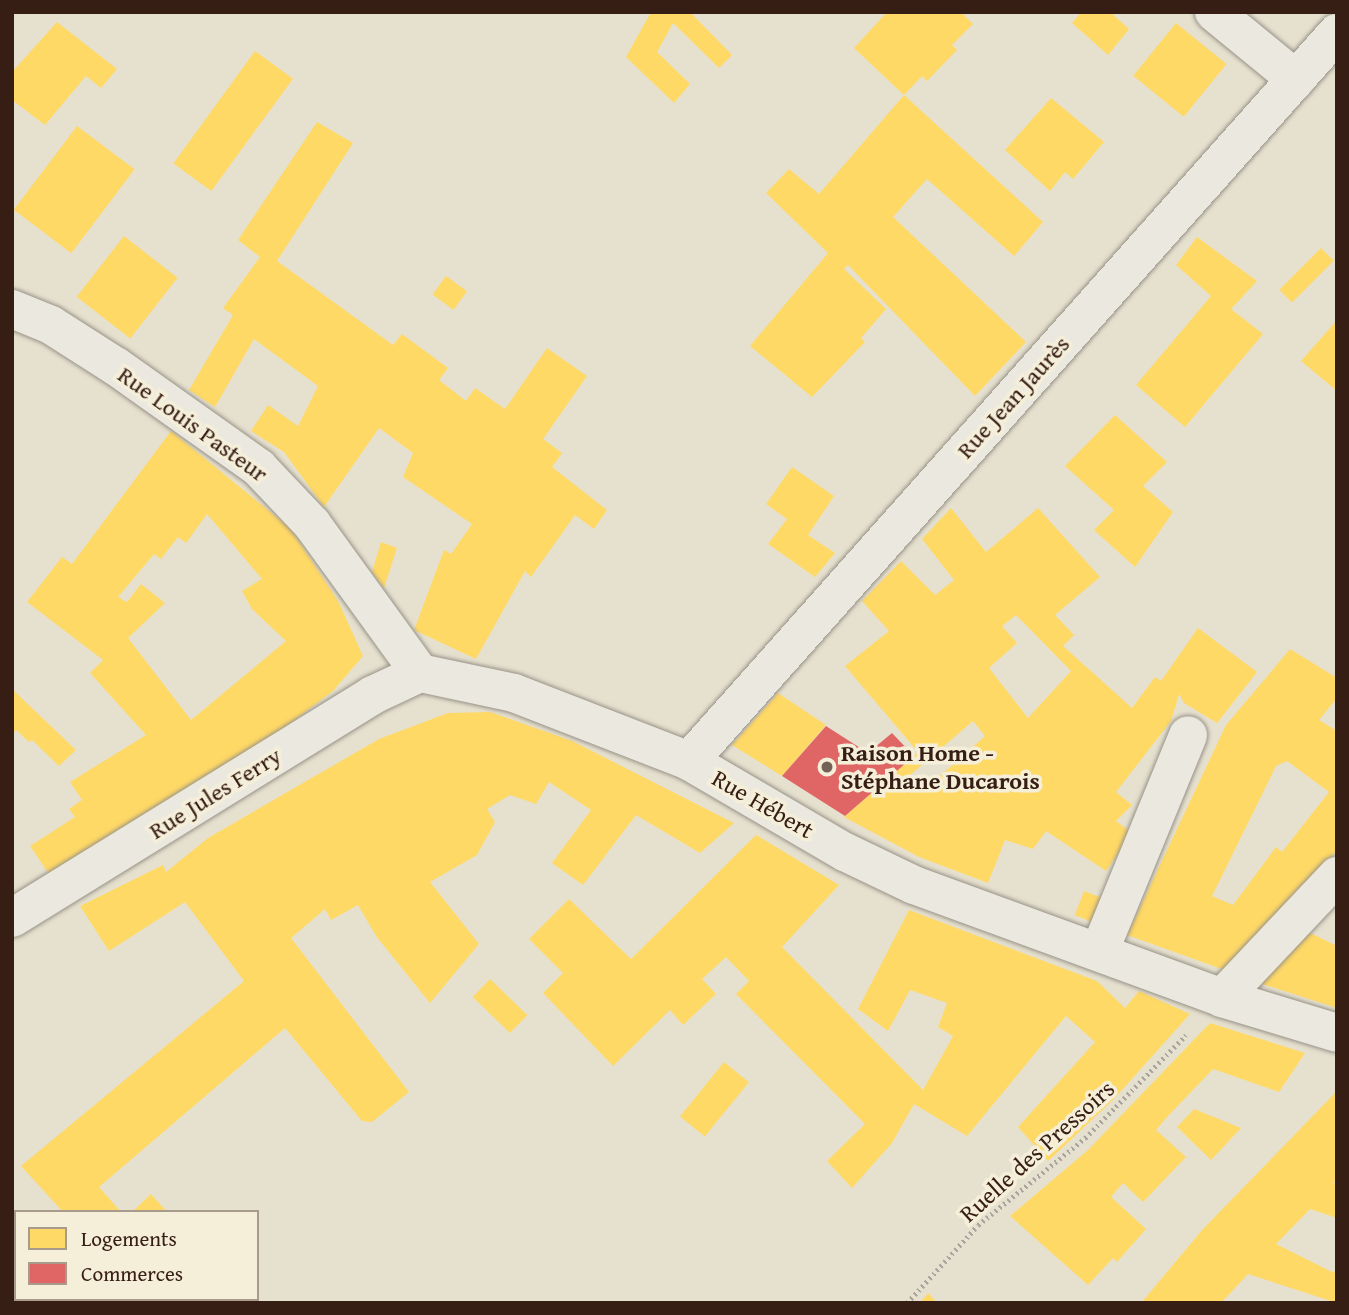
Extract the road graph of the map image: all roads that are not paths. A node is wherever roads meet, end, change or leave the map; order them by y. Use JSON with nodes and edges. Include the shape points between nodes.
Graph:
{"nodes":[{"id":1,"x":1214,"y":12,"type":"edge"},
{"id":2,"x":1337,"y":33,"type":"edge"},
{"id":3,"x":1296,"y":79,"type":"junction"},
{"id":4,"x":12,"y":309,"type":"edge"},
{"id":5,"x":420,"y":673,"type":"junction"},
{"id":6,"x":1188,"y":735,"type":"dead end"},
{"id":7,"x":689,"y":761,"type":"junction"},
{"id":8,"x":1337,"y":876,"type":"edge"},
{"id":9,"x":12,"y":918,"type":"edge"},
{"id":10,"x":1100,"y":950,"type":"junction"},
{"id":11,"x":1222,"y":998,"type":"junction"},
{"id":12,"x":1337,"y":1033,"type":"edge"}],
"edges":[{"from":1,"to":3,"type":"street"},
{"from":2,"to":3,"type":"street","name":"Rue Jean Jaurès"},
{"from":3,"to":7,"type":"street","name":"Rue Jean Jaurès"},
{"from":4,"to":5,"type":"street","name":"Rue Louis Pasteur","via":[[51,325],[84,346],[259,468],[312,524]]},
{"from":5,"to":7,"type":"street","name":"Rue Hébert","via":[[514,693]]},
{"from":5,"to":9,"type":"street","name":"Rue Jules Ferry","via":[[373,695]]},
{"from":6,"to":10,"type":"street"},
{"from":7,"to":10,"type":"street","name":"Rue Hébert","via":[[845,852],[914,885]]},
{"from":8,"to":11,"type":"street"},
{"from":10,"to":11,"type":"street","name":"Rue Hébert"},
{"from":11,"to":12,"type":"street","name":"Rue Hébert"}]}
